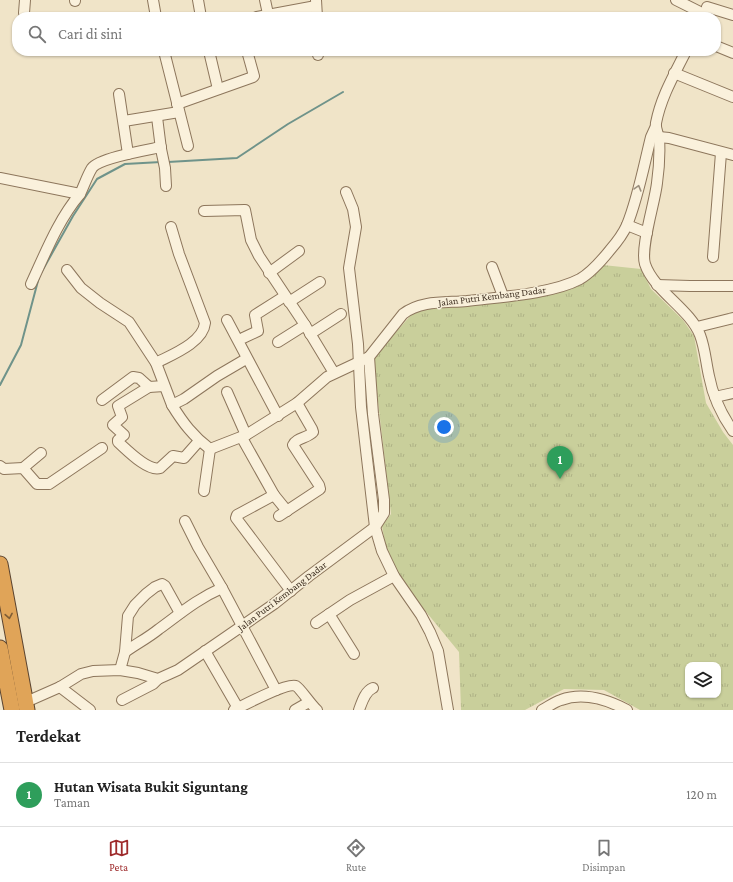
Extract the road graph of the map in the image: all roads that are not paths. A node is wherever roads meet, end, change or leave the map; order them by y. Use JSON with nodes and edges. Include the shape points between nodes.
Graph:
{"nodes":[{"id":1,"x":25,"y":0,"type":"edge"},
{"id":2,"x":153,"y":0,"type":"edge"},
{"id":3,"x":198,"y":0,"type":"edge"},
{"id":4,"x":265,"y":0,"type":"edge"},
{"id":5,"x":676,"y":0,"type":"edge"},
{"id":6,"x":316,"y":3,"type":"edge"},
{"id":7,"x":706,"y":9,"type":"edge"},
{"id":8,"x":24,"y":12,"type":"edge"},
{"id":9,"x":155,"y":12,"type":"edge"},
{"id":10,"x":200,"y":12,"type":"edge"},
{"id":11,"x":268,"y":12,"type":"edge"},
{"id":12,"x":277,"y":12,"type":"edge"},
{"id":13,"x":720,"y":12,"type":"edge"},
{"id":14,"x":721,"y":12,"type":"edge"},
{"id":15,"x":733,"y":15,"type":"edge"},
{"id":16,"x":721,"y":48,"type":"edge"},
{"id":17,"x":733,"y":53,"type":"edge"},
{"id":18,"x":165,"y":56,"type":"edge"},
{"id":19,"x":210,"y":56,"type":"edge"},
{"id":20,"x":248,"y":56,"type":"edge"},
{"id":21,"x":683,"y":56,"type":"edge"},
{"id":22,"x":674,"y":73,"type":"junction"},
{"id":23,"x":218,"y":89,"type":"junction"},
{"id":24,"x":119,"y":94,"type":"dead end"},
{"id":25,"x":733,"y":97,"type":"edge"},
{"id":26,"x":178,"y":108,"type":"junction"},
{"id":27,"x":157,"y":116,"type":"junction"},
{"id":28,"x":124,"y":121,"type":"junction"},
{"id":29,"x":656,"y":126,"type":"junction"},
{"id":30,"x":659,"y":137,"type":"junction"},
{"id":31,"x":188,"y":146,"type":"dead end"},
{"id":32,"x":161,"y":148,"type":"junction"},
{"id":33,"x":721,"y":153,"type":"junction"},
{"id":34,"x":128,"y":154,"type":"junction"},
{"id":35,"x":733,"y":155,"type":"edge"},
{"id":36,"x":0,"y":178,"type":"edge"},
{"id":37,"x":166,"y":186,"type":"dead end"},
{"id":38,"x":346,"y":192,"type":"dead end"},
{"id":39,"x":80,"y":194,"type":"junction"},
{"id":40,"x":204,"y":211,"type":"dead end"},
{"id":41,"x":627,"y":225,"type":"junction"},
{"id":42,"x":171,"y":227,"type":"dead end"},
{"id":43,"x":647,"y":233,"type":"junction"},
{"id":44,"x":299,"y":251,"type":"dead end"},
{"id":45,"x":713,"y":257,"type":"dead end"},
{"id":46,"x":492,"y":267,"type":"dead end"},
{"id":47,"x":67,"y":270,"type":"dead end"},
{"id":48,"x":269,"y":273,"type":"junction"},
{"id":49,"x":320,"y":282,"type":"dead end"},
{"id":50,"x":31,"y":284,"type":"dead end"},
{"id":51,"x":657,"y":284,"type":"junction"},
{"id":52,"x":690,"y":286,"type":"junction"},
{"id":53,"x":733,"y":286,"type":"edge"},
{"id":54,"x":503,"y":296,"type":"junction"},
{"id":55,"x":286,"y":299,"type":"junction"},
{"id":56,"x":673,"y":300,"type":"junction"},
{"id":57,"x":341,"y":314,"type":"dead end"},
{"id":58,"x":733,"y":318,"type":"edge"},
{"id":59,"x":227,"y":320,"type":"dead end"},
{"id":60,"x":696,"y":327,"type":"junction"},
{"id":61,"x":307,"y":330,"type":"junction"},
{"id":62,"x":242,"y":338,"type":"dead end"},
{"id":63,"x":278,"y":342,"type":"dead end"},
{"id":64,"x":369,"y":357,"type":"junction"},
{"id":65,"x":246,"y":359,"type":"junction"},
{"id":66,"x":359,"y":362,"type":"junction"},
{"id":67,"x":156,"y":363,"type":"junction"},
{"id":68,"x":334,"y":373,"type":"junction"},
{"id":69,"x":164,"y":386,"type":"junction"},
{"id":70,"x":149,"y":387,"type":"junction"},
{"id":71,"x":227,"y":392,"type":"dead end"},
{"id":72,"x":733,"y":393,"type":"edge"},
{"id":73,"x":715,"y":397,"type":"junction"},
{"id":74,"x":102,"y":400,"type":"dead end"},
{"id":75,"x":297,"y":403,"type":"junction"},
{"id":76,"x":172,"y":405,"type":"junction"},
{"id":77,"x":278,"y":416,"type":"junction"},
{"id":78,"x":733,"y":431,"type":"edge"},
{"id":79,"x":247,"y":435,"type":"junction"},
{"id":80,"x":199,"y":441,"type":"junction"},
{"id":81,"x":102,"y":448,"type":"dead end"},
{"id":82,"x":210,"y":449,"type":"junction"},
{"id":83,"x":41,"y":454,"type":"dead end"},
{"id":84,"x":0,"y":466,"type":"edge"},
{"id":85,"x":23,"y":468,"type":"junction"},
{"id":86,"x":204,"y":491,"type":"dead end"},
{"id":87,"x":274,"y":495,"type":"junction"},
{"id":88,"x":184,"y":521,"type":"dead end"},
{"id":89,"x":375,"y":527,"type":"junction"},
{"id":90,"x":0,"y":564,"type":"edge"},
{"id":91,"x":394,"y":576,"type":"junction"},
{"id":92,"x":222,"y":588,"type":"junction"},
{"id":93,"x":291,"y":591,"type":"junction"},
{"id":94,"x":180,"y":613,"type":"junction"},
{"id":95,"x":329,"y":614,"type":"junction"},
{"id":96,"x":316,"y":623,"type":"dead end"},
{"id":97,"x":243,"y":626,"type":"junction"},
{"id":98,"x":0,"y":648,"type":"edge"},
{"id":99,"x":205,"y":651,"type":"junction"},
{"id":100,"x":125,"y":652,"type":"junction"},
{"id":101,"x":354,"y":654,"type":"dead end"},
{"id":102,"x":2,"y":667,"type":"edge"},
{"id":103,"x":120,"y":670,"type":"junction"},
{"id":104,"x":158,"y":679,"type":"junction"},
{"id":105,"x":60,"y":687,"type":"junction"},
{"id":106,"x":374,"y":688,"type":"dead end"},
{"id":107,"x":276,"y":690,"type":"junction"},
{"id":108,"x":122,"y":700,"type":"dead end"},
{"id":109,"x":309,"y":702,"type":"junction"},
{"id":110,"x":27,"y":706,"type":"edge"},
{"id":111,"x":236,"y":709,"type":"edge"},
{"id":112,"x":12,"y":710,"type":"edge"},
{"id":113,"x":90,"y":710,"type":"edge"},
{"id":114,"x":295,"y":710,"type":"edge"},
{"id":115,"x":316,"y":710,"type":"edge"},
{"id":116,"x":359,"y":710,"type":"edge"},
{"id":117,"x":448,"y":710,"type":"edge"},
{"id":118,"x":542,"y":710,"type":"edge"},
{"id":119,"x":628,"y":710,"type":"edge"}],
"edges":[{"from":1,"to":8,"type":"street"},
{"from":2,"to":9,"type":"street"},
{"from":3,"to":10,"type":"street"},
{"from":4,"to":11,"type":"street"},
{"from":5,"to":7,"type":"street"},
{"from":6,"to":12,"type":"street"},
{"from":7,"to":13,"type":"street"},
{"from":14,"to":15,"type":"street"},
{"from":16,"to":17,"type":"street"},
{"from":18,"to":26,"type":"street"},
{"from":19,"to":23,"type":"street"},
{"from":20,"to":23,"type":"street","via":[[253,78]]},
{"from":21,"to":22,"type":"street","name":"Jalan Putri Kembang Dadar"},
{"from":22,"to":25,"type":"street"},
{"from":22,"to":29,"type":"street","name":"Jalan Putri Kembang Dadar","via":[[668,84]]},
{"from":23,"to":26,"type":"street"},
{"from":24,"to":28,"type":"street"},
{"from":26,"to":27,"type":"street"},
{"from":26,"to":31,"type":"street"},
{"from":27,"to":28,"type":"street"},
{"from":27,"to":32,"type":"street"},
{"from":28,"to":34,"type":"street"},
{"from":29,"to":30,"type":"street"},
{"from":41,"to":29,"type":"street","name":"Jalan Putri Kembang Dadar","one_way":true},
{"from":30,"to":33,"type":"street"},
{"from":30,"to":43,"type":"street","via":[[657,184]]},
{"from":32,"to":34,"type":"street"},
{"from":32,"to":37,"type":"street"},
{"from":33,"to":35,"type":"street"},
{"from":33,"to":45,"type":"street"},
{"from":34,"to":39,"type":"street","via":[[92,168]]},
{"from":36,"to":39,"type":"street"},
{"from":38,"to":66,"type":"street","via":[[353,209],[356,227],[349,268]]},
{"from":39,"to":50,"type":"street","via":[[62,220]]},
{"from":40,"to":48,"type":"street","via":[[245,210],[251,240]]},
{"from":41,"to":43,"type":"street"},
{"from":41,"to":54,"type":"street","name":"Jalan Putri Kembang Dadar","via":[[604,258],[580,278],[542,291]]},
{"from":42,"to":67,"type":"street","via":[[205,324],[201,334],[187,347]]},
{"from":43,"to":51,"type":"street","via":[[644,262]]},
{"from":44,"to":48,"type":"street"},
{"from":46,"to":54,"type":"street"},
{"from":47,"to":67,"type":"street","via":[[81,288],[128,322]]},
{"from":48,"to":55,"type":"street"},
{"from":49,"to":55,"type":"street"},
{"from":51,"to":52,"type":"street"},
{"from":51,"to":56,"type":"street"},
{"from":52,"to":53,"type":"street"},
{"from":52,"to":56,"type":"street"},
{"from":54,"to":64,"type":"street","name":"Jalan Putri Kembang Dadar","via":[[431,304],[410,309],[403,314]]},
{"from":55,"to":61,"type":"street"},
{"from":55,"to":62,"type":"street","via":[[256,315],[258,331]]},
{"from":56,"to":60,"type":"street"},
{"from":57,"to":61,"type":"street"},
{"from":58,"to":60,"type":"street"},
{"from":59,"to":65,"type":"street"},
{"from":60,"to":73,"type":"street","via":[[703,345]]},
{"from":61,"to":63,"type":"street"},
{"from":61,"to":68,"type":"street"},
{"from":64,"to":66,"type":"street","name":"Jalan Putri Kembang Dadar"},
{"from":64,"to":89,"type":"street","name":"Jalan Putri Kembang Dadar","via":[[384,500],[384,513]]},
{"from":65,"to":76,"type":"street"},
{"from":65,"to":77,"type":"street"},
{"from":66,"to":68,"type":"street","name":"Jalan Putri Kembang Dadar"},
{"from":66,"to":89,"type":"street","via":[[361,407]]},
{"from":67,"to":69,"type":"street"},
{"from":68,"to":75,"type":"street","name":"Jalan Putri Kembang Dadar"},
{"from":69,"to":70,"type":"street"},
{"from":69,"to":76,"type":"street"},
{"from":70,"to":74,"type":"street","via":[[139,378],[133,377]]},
{"from":70,"to":80,"type":"street","via":[[118,406],[122,418],[114,425],[124,435],[118,442],[140,461],[157,469],[174,456],[184,458]]},
{"from":71,"to":79,"type":"street"},
{"from":72,"to":73,"type":"street"},
{"from":73,"to":78,"type":"street"},
{"from":75,"to":77,"type":"street","name":"Jalan Putri Kembang Dadar"},
{"from":75,"to":87,"type":"street","via":[[313,432],[293,445],[320,489],[283,514]]},
{"from":76,"to":80,"type":"street","via":[[184,425]]},
{"from":77,"to":79,"type":"street","name":"Jalan Putri Kembang Dadar"},
{"from":79,"to":82,"type":"street","name":"Jalan Putri Kembang Dadar"},
{"from":79,"to":87,"type":"street"},
{"from":80,"to":82,"type":"street"},
{"from":81,"to":85,"type":"street","via":[[49,484],[37,484]]},
{"from":82,"to":86,"type":"street"},
{"from":83,"to":85,"type":"street"},
{"from":84,"to":85,"type":"street","via":[[4,469]]},
{"from":87,"to":93,"type":"street","via":[[236,517]]},
{"from":88,"to":92,"type":"street"},
{"from":89,"to":91,"type":"street","via":[[382,551]]},
{"from":89,"to":93,"type":"street","name":"Jalan Putri Kembang Dadar"},
{"from":90,"to":110,"type":"highway","one_way":true},
{"from":91,"to":95,"type":"street"},
{"from":91,"to":117,"type":"street","via":[[421,615],[438,651]]},
{"from":92,"to":94,"type":"street","via":[[206,595]]},
{"from":92,"to":97,"type":"street"},
{"from":93,"to":97,"type":"street","name":"Jalan Putri Kembang Dadar"},
{"from":94,"to":100,"type":"street"},
{"from":94,"to":100,"type":"street","via":[[165,586],[155,586],[135,605],[128,616]]},
{"from":95,"to":96,"type":"street"},
{"from":95,"to":101,"type":"street"},
{"from":97,"to":99,"type":"street","name":"Jalan Putri Kembang Dadar"},
{"from":97,"to":107,"type":"street"},
{"from":98,"to":102,"type":"highway"},
{"from":99,"to":104,"type":"street","name":"Jalan Putri Kembang Dadar","via":[[178,670]]},
{"from":99,"to":111,"type":"street"},
{"from":100,"to":103,"type":"street"},
{"from":102,"to":112,"type":"highway"},
{"from":103,"to":104,"type":"street"},
{"from":103,"to":105,"type":"street","via":[[81,674]]},
{"from":104,"to":108,"type":"street","name":"Jalan Putri Kembang Dadar"},
{"from":105,"to":110,"type":"street"},
{"from":105,"to":113,"type":"street"},
{"from":106,"to":116,"type":"street","via":[[366,694]]},
{"from":107,"to":109,"type":"street","via":[[294,685]]},
{"from":107,"to":111,"type":"street"},
{"from":109,"to":114,"type":"street"},
{"from":109,"to":115,"type":"street"},
{"from":118,"to":119,"type":"street","via":[[560,700],[582,697],[603,700]]}]}
